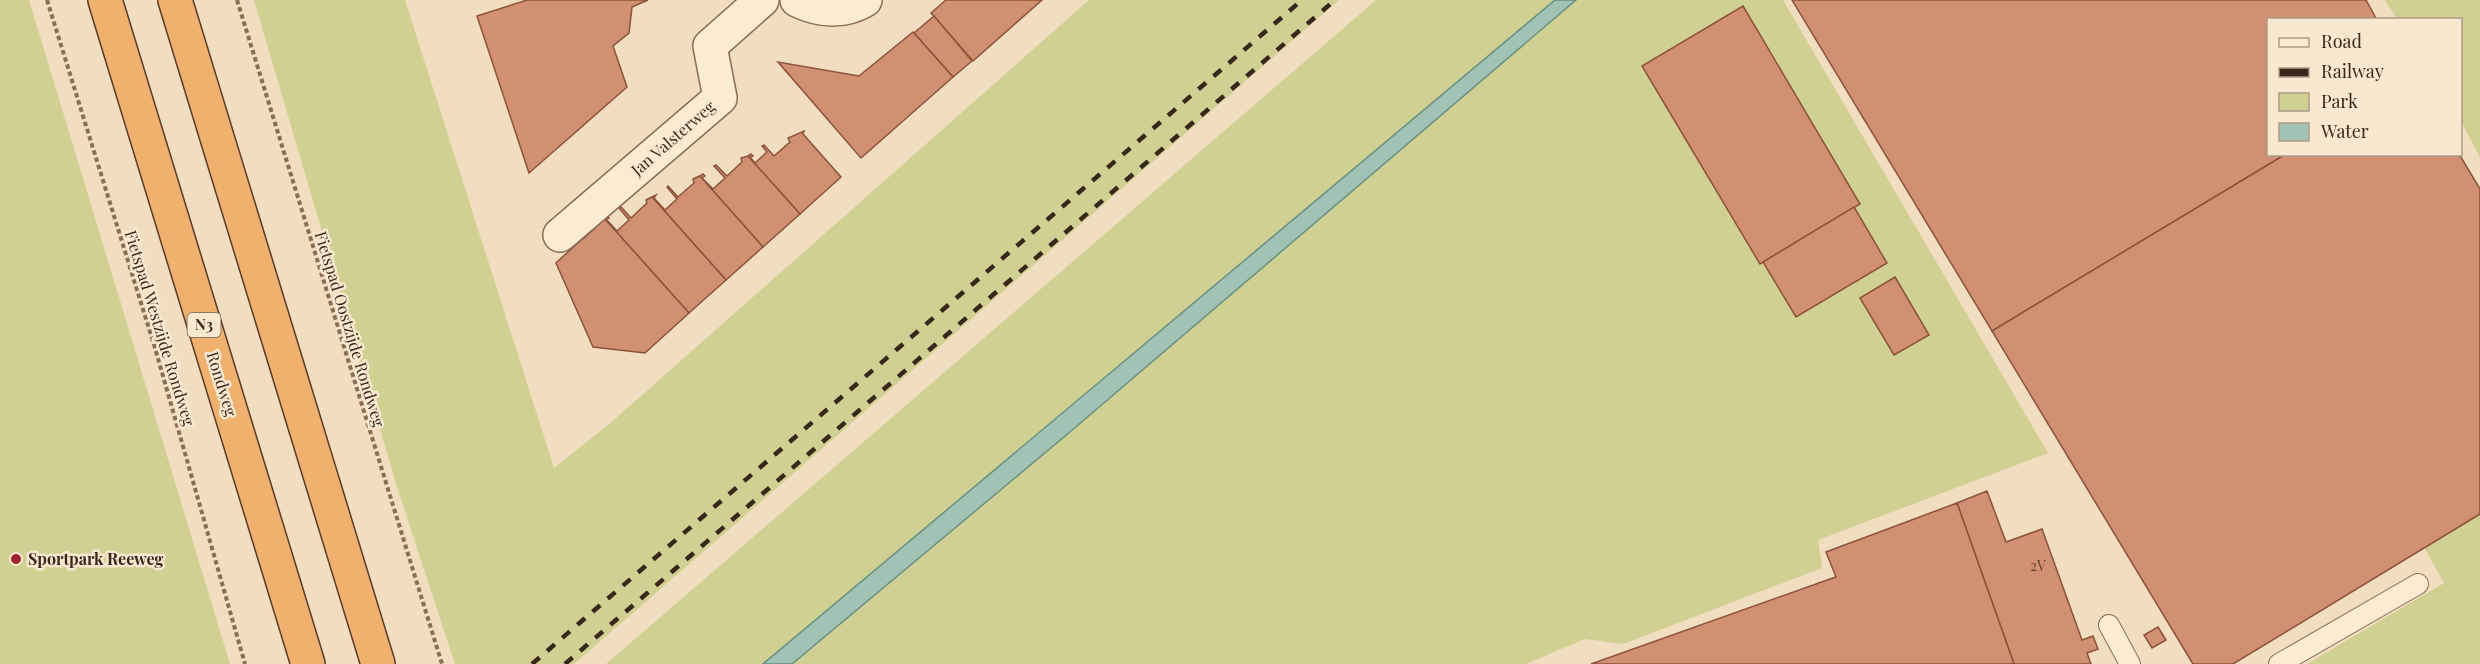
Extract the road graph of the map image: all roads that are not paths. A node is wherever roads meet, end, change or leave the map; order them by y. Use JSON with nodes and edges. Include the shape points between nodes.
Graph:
{"nodes":[{"id":1,"x":105,"y":0,"type":"edge"},
{"id":2,"x":175,"y":0,"type":"edge"},
{"id":3,"x":762,"y":0,"type":"edge"},
{"id":4,"x":797,"y":0,"type":"edge"},
{"id":5,"x":865,"y":0,"type":"edge"},
{"id":6,"x":560,"y":235,"type":"dead end"},
{"id":7,"x":2418,"y":584,"type":"dead end"},
{"id":8,"x":2109,"y":625,"type":"dead end"},
{"id":9,"x":306,"y":657,"type":"edge"},
{"id":10,"x":378,"y":664,"type":"edge"},
{"id":11,"x":2130,"y":664,"type":"edge"},
{"id":12,"x":2279,"y":664,"type":"edge"}],
"edges":[{"from":1,"to":9,"type":"highway","name":"Rondweg","number":"N3"},
{"from":2,"to":10,"type":"highway"},
{"from":3,"to":6,"type":"street","name":"Jan Valsterweg","via":[[710,46],[720,98]]},
{"from":4,"to":5,"type":"street","via":[[816,8],[836,9]]},
{"from":7,"to":12,"type":"lane"},
{"from":8,"to":11,"type":"lane"}]}
